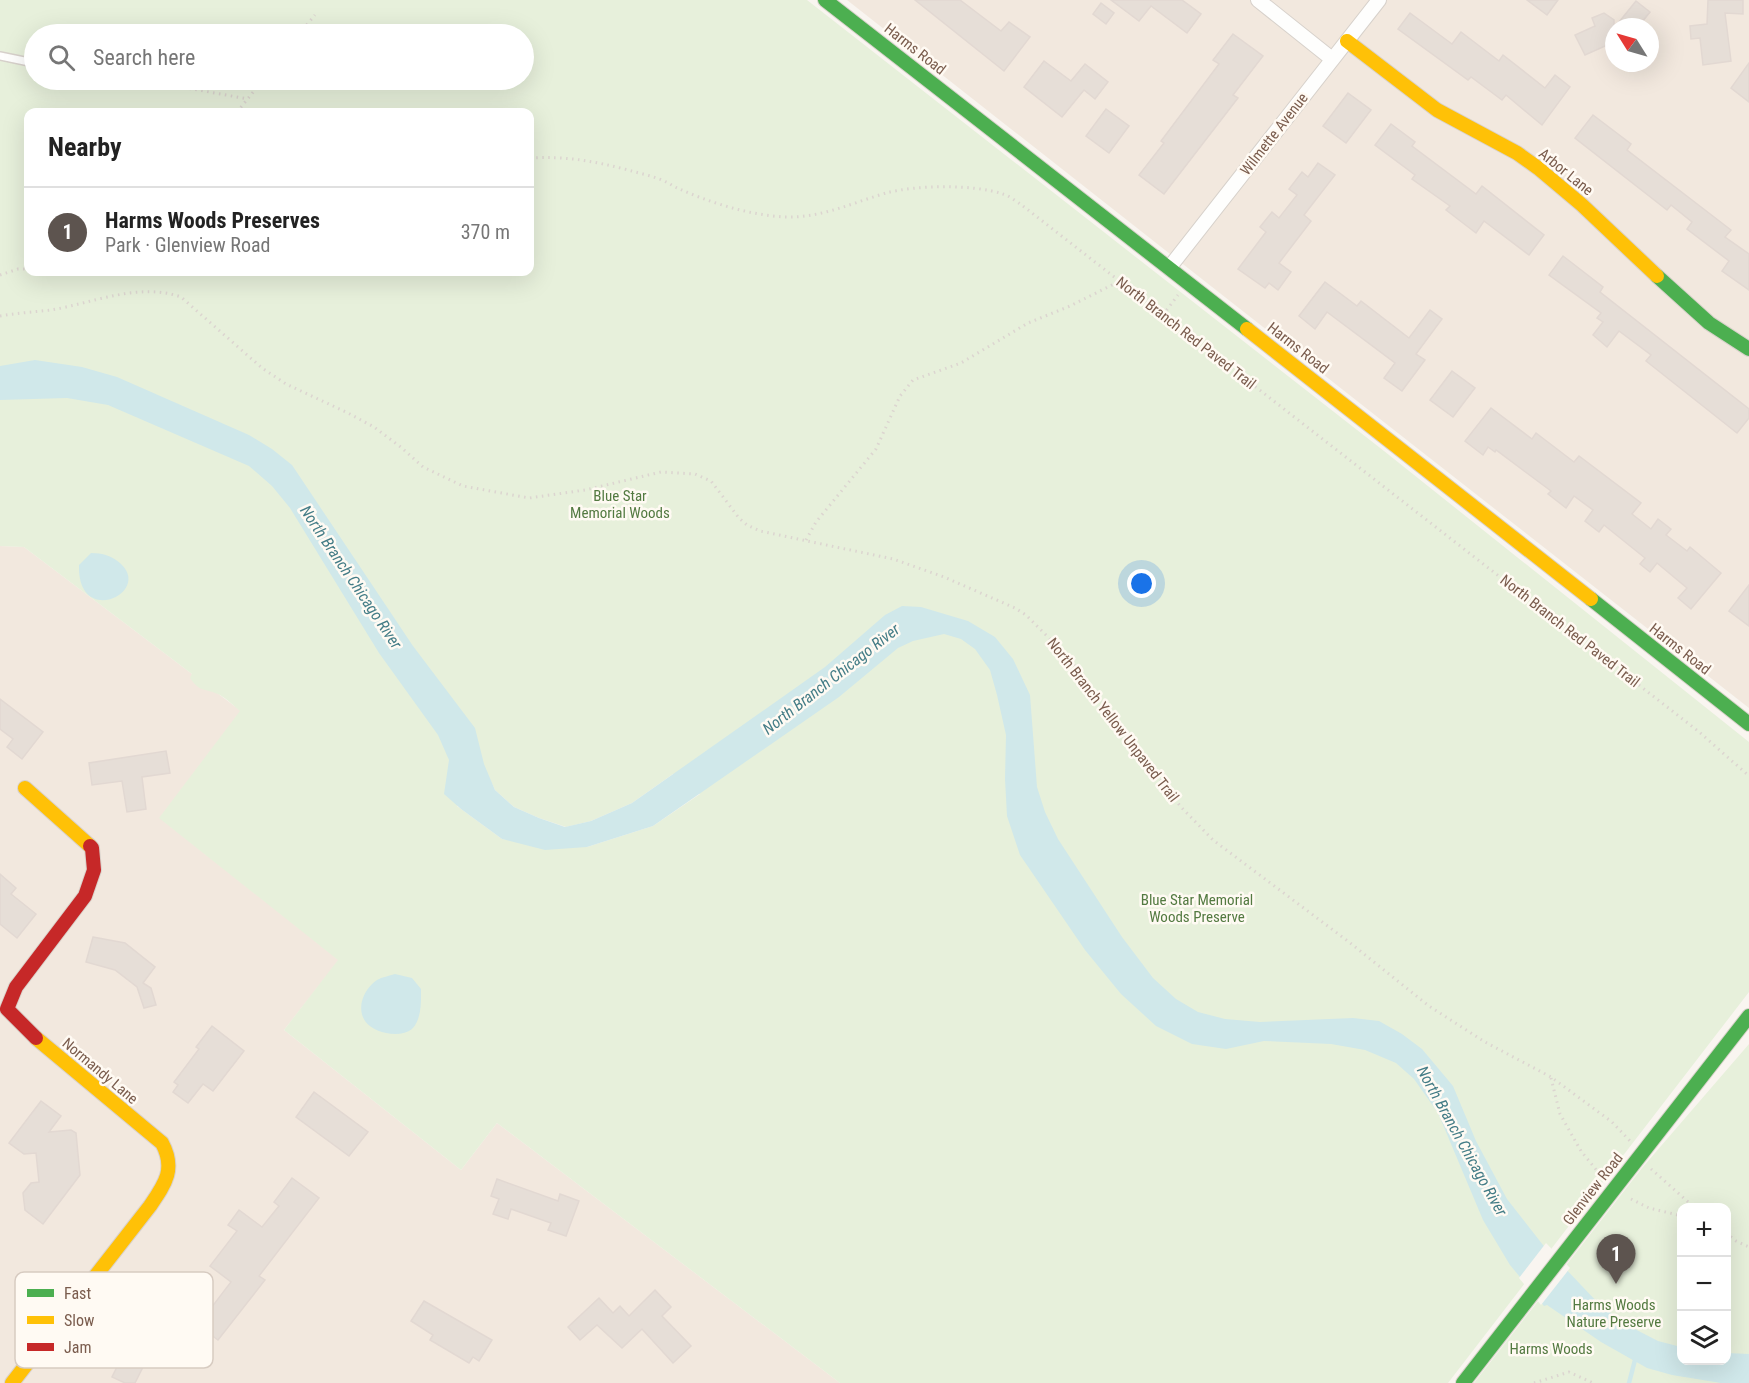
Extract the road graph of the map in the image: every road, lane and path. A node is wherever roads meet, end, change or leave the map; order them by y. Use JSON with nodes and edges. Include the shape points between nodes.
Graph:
{"nodes":[{"id":1,"x":825,"y":0,"type":"edge"},
{"id":2,"x":1258,"y":0,"type":"edge"},
{"id":3,"x":1379,"y":0,"type":"edge"},
{"id":4,"x":315,"y":15,"type":"dead end"},
{"id":5,"x":307,"y":24,"type":"edge"},
{"id":6,"x":1347,"y":41,"type":"junction"},
{"id":7,"x":0,"y":56,"type":"edge"},
{"id":8,"x":1332,"y":59,"type":"junction"},
{"id":9,"x":24,"y":61,"type":"edge"},
{"id":10,"x":197,"y":90,"type":"edge"},
{"id":11,"x":255,"y":90,"type":"edge"},
{"id":12,"x":248,"y":99,"type":"junction"},
{"id":13,"x":240,"y":108,"type":"edge"},
{"id":14,"x":534,"y":158,"type":"edge"},
{"id":15,"x":1169,"y":268,"type":"junction"},
{"id":16,"x":24,"y":269,"type":"edge"},
{"id":17,"x":0,"y":275,"type":"edge"},
{"id":18,"x":1119,"y":281,"type":"junction"},
{"id":19,"x":1180,"y":292,"type":"dead end"},
{"id":20,"x":1162,"y":315,"type":"junction"},
{"id":21,"x":0,"y":316,"type":"edge"},
{"id":22,"x":1749,"y":349,"type":"edge"},
{"id":23,"x":806,"y":540,"type":"junction"},
{"id":24,"x":1749,"y":724,"type":"edge"},
{"id":25,"x":1749,"y":776,"type":"edge"},
{"id":26,"x":25,"y":788,"type":"dead end"},
{"id":27,"x":2,"y":1007,"type":"edge"},
{"id":28,"x":1749,"y":1016,"type":"edge"},
{"id":29,"x":1551,"y":1077,"type":"junction"},
{"id":30,"x":1640,"y":1155,"type":"junction"},
{"id":31,"x":1598,"y":1172,"type":"dead end"},
{"id":32,"x":1631,"y":1199,"type":"dead end"},
{"id":33,"x":1689,"y":1203,"type":"edge"},
{"id":34,"x":1677,"y":1215,"type":"edge"},
{"id":35,"x":1731,"y":1237,"type":"edge"},
{"id":36,"x":1749,"y":1247,"type":"edge"},
{"id":37,"x":99,"y":1272,"type":"edge"},
{"id":38,"x":24,"y":1368,"type":"edge"},
{"id":39,"x":12,"y":1383,"type":"edge"},
{"id":40,"x":1463,"y":1383,"type":"edge"},
{"id":41,"x":1534,"y":1383,"type":"edge"},
{"id":42,"x":1593,"y":1383,"type":"edge"}],
"edges":[{"from":1,"to":15,"type":"main road","name":"Harms Road"},
{"from":2,"to":8,"type":"street"},
{"from":3,"to":6,"type":"street","name":"Wilmette Avenue"},
{"from":4,"to":5,"type":"path"},
{"from":6,"to":8,"type":"street","name":"Wilmette Avenue"},
{"from":6,"to":22,"type":"main road","name":"Arbor Lane","via":[[1437,110],[1538,168],[1686,304]]},
{"from":7,"to":9,"type":"lane"},
{"from":8,"to":15,"type":"street","name":"Wilmette Avenue"},
{"from":10,"to":12,"type":"path"},
{"from":11,"to":12,"type":"path"},
{"from":12,"to":13,"type":"path"},
{"from":14,"to":18,"type":"path","name":"North Branch Red Paved Trail","via":[[576,158],[602,163],[659,178],[726,205],[783,217],[824,214],[916,187],[1004,194]]},
{"from":15,"to":24,"type":"main road","name":"Harms Road"},
{"from":16,"to":17,"type":"path"},
{"from":18,"to":20,"type":"path","name":"North Branch Red Paved Trail"},
{"from":18,"to":23,"type":"path","via":[[1028,322],[961,363],[913,380],[900,396],[876,449],[816,522]]},
{"from":19,"to":20,"type":"path"},
{"from":20,"to":25,"type":"path","name":"North Branch Red Paved Trail","via":[[1698,731]]},
{"from":21,"to":23,"type":"path","name":"North Branch Yellow Unpaved Trail","via":[[50,310],[111,295],[169,293],[181,297],[286,384],[374,427],[423,467],[463,486],[529,498],[661,472],[695,474],[711,481],[747,525]]},
{"from":23,"to":29,"type":"path","name":"North Branch Yellow Unpaved Trail","via":[[915,565],[1026,615],[1068,657],[1181,807],[1213,840],[1429,1006]]},
{"from":26,"to":27,"type":"main road","name":"Normandy Lane","via":[[92,848],[94,870],[85,896]]},
{"from":27,"to":37,"type":"main road","name":"Normandy Lane","via":[[162,1143],[168,1153],[170,1163],[162,1190]]},
{"from":28,"to":30,"type":"main road","name":"Glenview Road"},
{"from":29,"to":30,"type":"path","name":"North Branch Yellow Unpaved Trail","via":[[1612,1122]]},
{"from":29,"to":31,"type":"path","via":[[1560,1114]]},
{"from":30,"to":33,"type":"path","name":"North Branch Yellow Unpaved Trail"},
{"from":30,"to":40,"type":"main road","name":"Glenview Road"},
{"from":32,"to":34,"type":"path"},
{"from":35,"to":36,"type":"path"},
{"from":38,"to":39,"type":"main road","name":"Normandy Lane"},
{"from":41,"to":42,"type":"path","via":[[1569,1372]]}]}
